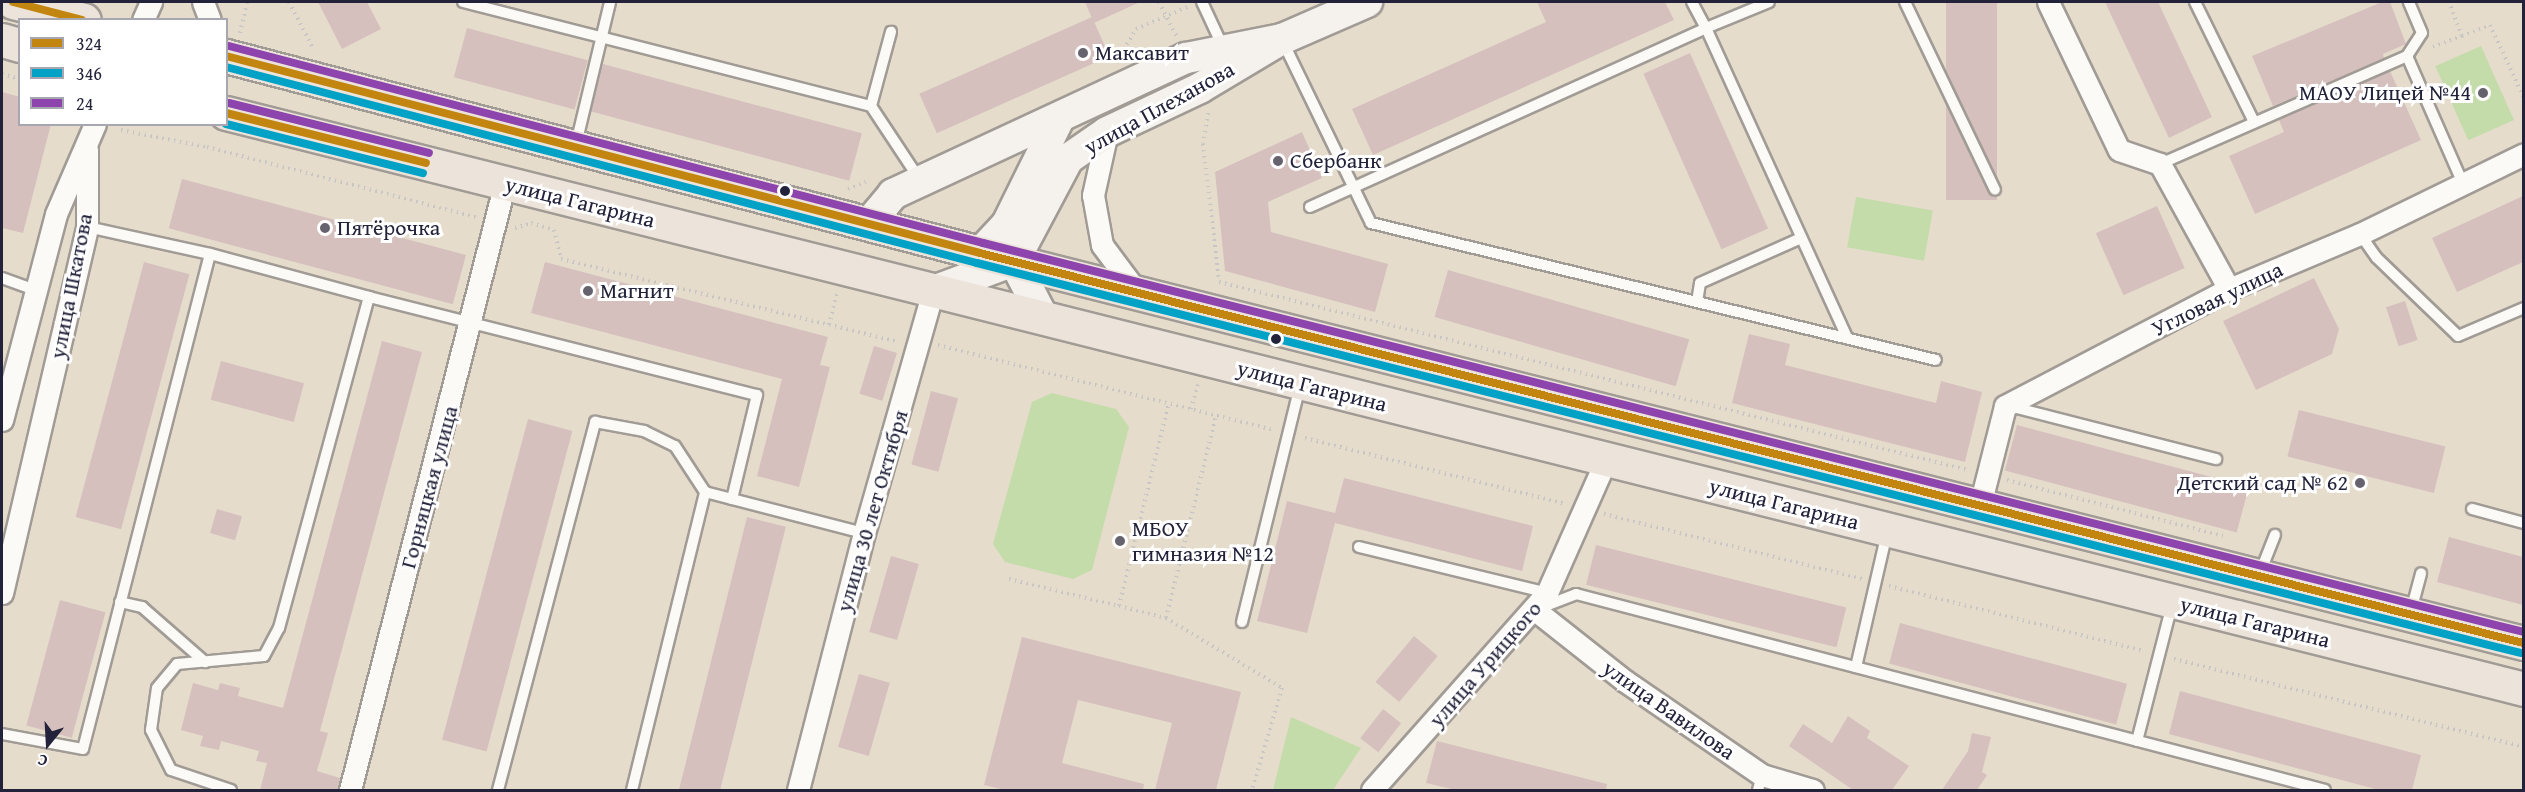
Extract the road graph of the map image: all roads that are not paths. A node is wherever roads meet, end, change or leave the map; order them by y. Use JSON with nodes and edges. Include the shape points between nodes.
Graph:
{"nodes":[{"id":1,"x":13,"y":2,"type":"edge"},
{"id":2,"x":151,"y":2,"type":"edge"},
{"id":3,"x":203,"y":2,"type":"edge"},
{"id":4,"x":464,"y":2,"type":"edge"},
{"id":5,"x":610,"y":2,"type":"edge"},
{"id":6,"x":1202,"y":2,"type":"edge"},
{"id":7,"x":1367,"y":2,"type":"edge"},
{"id":8,"x":1692,"y":2,"type":"edge"},
{"id":9,"x":1769,"y":2,"type":"edge"},
{"id":10,"x":1905,"y":2,"type":"edge"},
{"id":11,"x":2048,"y":2,"type":"edge"},
{"id":12,"x":2195,"y":2,"type":"edge"},
{"id":13,"x":2409,"y":2,"type":"edge"},
{"id":14,"x":76,"y":18,"type":"edge"},
{"id":15,"x":144,"y":18,"type":"edge"},
{"id":16,"x":209,"y":18,"type":"edge"},
{"id":17,"x":1706,"y":28,"type":"junction"},
{"id":18,"x":891,"y":32,"type":"dead end"},
{"id":19,"x":601,"y":37,"type":"junction"},
{"id":20,"x":1282,"y":39,"type":"junction"},
{"id":21,"x":2,"y":40,"type":"edge"},
{"id":22,"x":18,"y":44,"type":"edge"},
{"id":23,"x":231,"y":50,"type":"edge"},
{"id":24,"x":1225,"y":50,"type":"junction"},
{"id":25,"x":2407,"y":56,"type":"junction"},
{"id":26,"x":871,"y":106,"type":"junction"},
{"id":27,"x":228,"y":114,"type":"edge"},
{"id":28,"x":1059,"y":119,"type":"junction"},
{"id":29,"x":2254,"y":122,"type":"junction"},
{"id":30,"x":94,"y":126,"type":"edge"},
{"id":31,"x":1107,"y":132,"type":"junction"},
{"id":32,"x":576,"y":147,"type":"junction"},
{"id":33,"x":87,"y":149,"type":"junction"},
{"id":34,"x":2523,"y":154,"type":"edge"},
{"id":35,"x":2160,"y":164,"type":"junction"},
{"id":36,"x":920,"y":180,"type":"junction"},
{"id":37,"x":2462,"y":181,"type":"junction"},
{"id":38,"x":505,"y":183,"type":"junction"},
{"id":39,"x":1354,"y":189,"type":"junction"},
{"id":40,"x":1995,"y":190,"type":"dead end"},
{"id":41,"x":1023,"y":196,"type":"junction"},
{"id":42,"x":1310,"y":207,"type":"dead end"},
{"id":43,"x":869,"y":224,"type":"junction"},
{"id":44,"x":87,"y":227,"type":"junction"},
{"id":45,"x":2360,"y":234,"type":"junction"},
{"id":46,"x":1802,"y":238,"type":"junction"},
{"id":47,"x":980,"y":252,"type":"junction"},
{"id":48,"x":210,"y":254,"type":"junction"},
{"id":49,"x":1014,"y":261,"type":"junction"},
{"id":50,"x":2,"y":278,"type":"edge"},
{"id":51,"x":2229,"y":289,"type":"junction"},
{"id":52,"x":33,"y":290,"type":"junction"},
{"id":53,"x":933,"y":291,"type":"junction"},
{"id":54,"x":1137,"y":292,"type":"junction"},
{"id":55,"x":369,"y":297,"type":"junction"},
{"id":56,"x":1697,"y":302,"type":"junction"},
{"id":57,"x":2523,"y":308,"type":"edge"},
{"id":58,"x":1044,"y":319,"type":"junction"},
{"id":59,"x":471,"y":322,"type":"junction"},
{"id":60,"x":1847,"y":338,"type":"junction"},
{"id":61,"x":1936,"y":360,"type":"dead end"},
{"id":62,"x":1301,"y":383,"type":"junction"},
{"id":63,"x":2006,"y":406,"type":"junction"},
{"id":64,"x":1642,"y":419,"type":"junction"},
{"id":65,"x":2,"y":420,"type":"edge"},
{"id":66,"x":2216,"y":459,"type":"dead end"},
{"id":67,"x":1606,"y":460,"type":"junction"},
{"id":68,"x":1984,"y":490,"type":"junction"},
{"id":69,"x":705,"y":492,"type":"junction"},
{"id":70,"x":732,"y":499,"type":"junction"},
{"id":71,"x":2472,"y":509,"type":"dead end"},
{"id":72,"x":2523,"y":522,"type":"edge"},
{"id":73,"x":1887,"y":530,"type":"junction"},
{"id":74,"x":864,"y":533,"type":"junction"},
{"id":75,"x":2275,"y":535,"type":"dead end"},
{"id":76,"x":1359,"y":547,"type":"dead end"},
{"id":77,"x":2264,"y":562,"type":"junction"},
{"id":78,"x":2421,"y":573,"type":"dead end"},
{"id":79,"x":2,"y":593,"type":"edge"},
{"id":80,"x":2172,"y":601,"type":"junction"},
{"id":81,"x":120,"y":602,"type":"junction"},
{"id":82,"x":1541,"y":602,"type":"junction"},
{"id":83,"x":2410,"y":614,"type":"junction"},
{"id":84,"x":1242,"y":622,"type":"dead end"},
{"id":85,"x":2523,"y":643,"type":"edge"},
{"id":86,"x":205,"y":662,"type":"junction"},
{"id":87,"x":1856,"y":668,"type":"junction"},
{"id":88,"x":2523,"y":689,"type":"edge"},
{"id":89,"x":2,"y":734,"type":"edge"},
{"id":90,"x":2137,"y":741,"type":"junction"},
{"id":91,"x":1760,"y":783,"type":"edge"},
{"id":92,"x":231,"y":790,"type":"edge"},
{"id":93,"x":350,"y":790,"type":"edge"},
{"id":94,"x":498,"y":790,"type":"edge"},
{"id":95,"x":632,"y":790,"type":"edge"},
{"id":96,"x":798,"y":790,"type":"edge"},
{"id":97,"x":1372,"y":790,"type":"edge"},
{"id":98,"x":1813,"y":790,"type":"edge"},
{"id":99,"x":2325,"y":790,"type":"edge"}],
"edges":[{"from":1,"to":14,"type":"main road"},
{"from":2,"to":15,"type":"street"},
{"from":3,"to":16,"type":"street"},
{"from":4,"to":19,"type":"lane"},
{"from":5,"to":19,"type":"lane"},
{"from":6,"to":24,"type":"lane"},
{"from":7,"to":20,"type":"main road","name":"улица Плеханова","via":[[1329,14]]},
{"from":8,"to":17,"type":"lane"},
{"from":9,"to":17,"type":"lane"},
{"from":10,"to":40,"type":"lane"},
{"from":11,"to":35,"type":"street","via":[[2119,150]]},
{"from":12,"to":29,"type":"lane"},
{"from":13,"to":25,"type":"lane","via":[[2422,33]]},
{"from":17,"to":39,"type":"lane"},
{"from":17,"to":46,"type":"lane"},
{"from":18,"to":26,"type":"lane"},
{"from":19,"to":26,"type":"lane"},
{"from":19,"to":32,"type":"lane"},
{"from":20,"to":24,"type":"main road","name":"улица Плеханова"},
{"from":20,"to":31,"type":"main road","name":"улица Плеханова","via":[[1200,88]]},
{"from":20,"to":39,"type":"lane"},
{"from":21,"to":22,"type":"main road"},
{"from":23,"to":32,"type":"main road","name":"улица Гагарина"},
{"from":24,"to":28,"type":"main road","name":"улица Плеханова","via":[[1186,58]]},
{"from":25,"to":29,"type":"lane"},
{"from":25,"to":37,"type":"lane"},
{"from":26,"to":36,"type":"lane"},
{"from":27,"to":38,"type":"main road","name":"улица Гагарина"},
{"from":28,"to":36,"type":"main road","name":"улица Плеханова"},
{"from":28,"to":41,"type":"main road","name":"улица Плеханова"},
{"from":29,"to":35,"type":"lane"},
{"from":30,"to":33,"type":"street"},
{"from":31,"to":49,"type":"main road","name":"улица Плеханова","via":[[1068,159]]},
{"from":31,"to":54,"type":"street","via":[[1093,195],[1102,245]]},
{"from":32,"to":43,"type":"main road","name":"улица Гагарина"},
{"from":33,"to":44,"type":"street","name":"улица Шкатова"},
{"from":33,"to":52,"type":"street","name":"улица Шкатова","via":[[56,214]]},
{"from":34,"to":37,"type":"street","name":"Угловая улица"},
{"from":35,"to":51,"type":"street"},
{"from":36,"to":43,"type":"main road","name":"улица Плеханова","via":[[893,194]]},
{"from":37,"to":45,"type":"street","name":"Угловая улица"},
{"from":38,"to":53,"type":"main road","name":"улица Гагарина"},
{"from":38,"to":59,"type":"street","name":"Горняцкая улица"},
{"from":39,"to":42,"type":"lane"},
{"from":39,"to":56,"type":"lane","via":[[1371,223]]},
{"from":41,"to":47,"type":"main road","name":"улица Плеханова","via":[[1007,224]]},
{"from":41,"to":49,"type":"main road","name":"улица Плеханова"},
{"from":43,"to":47,"type":"main road","name":"улица Гагарина"},
{"from":44,"to":48,"type":"lane"},
{"from":44,"to":79,"type":"street","name":"улица Шкатова"},
{"from":45,"to":51,"type":"street","name":"Угловая улица"},
{"from":45,"to":57,"type":"lane","via":[[2377,258],[2458,336]]},
{"from":46,"to":56,"type":"lane","via":[[1700,283]]},
{"from":46,"to":60,"type":"lane"},
{"from":47,"to":49,"type":"main road","name":"улица Гагарина"},
{"from":47,"to":53,"type":"street"},
{"from":48,"to":55,"type":"lane"},
{"from":48,"to":81,"type":"lane"},
{"from":49,"to":53,"type":"main road"},
{"from":49,"to":54,"type":"main road","name":"улица Гагарина"},
{"from":49,"to":58,"type":"main road"},
{"from":50,"to":52,"type":"lane"},
{"from":51,"to":63,"type":"street","name":"Угловая улица"},
{"from":52,"to":65,"type":"street","name":"улица Шкатова"},
{"from":53,"to":58,"type":"main road","name":"улица Гагарина"},
{"from":53,"to":74,"type":"street","name":"улица 30 лет Октября"},
{"from":54,"to":64,"type":"main road","name":"улица Гагарина"},
{"from":55,"to":59,"type":"lane"},
{"from":55,"to":86,"type":"lane","via":[[279,628],[264,656]]},
{"from":56,"to":60,"type":"lane"},
{"from":58,"to":62,"type":"main road","name":"улица Гагарина"},
{"from":59,"to":70,"type":"lane","via":[[757,395]]},
{"from":59,"to":93,"type":"street","name":"Горняцкая улица"},
{"from":60,"to":61,"type":"lane"},
{"from":62,"to":67,"type":"main road","name":"улица Гагарина"},
{"from":62,"to":84,"type":"lane"},
{"from":63,"to":66,"type":"lane"},
{"from":63,"to":68,"type":"street"},
{"from":64,"to":67,"type":"main road","via":[[1617,435]]},
{"from":64,"to":68,"type":"main road","name":"улица Гагарина"},
{"from":67,"to":73,"type":"main road","name":"улица Гагарина"},
{"from":67,"to":82,"type":"street","name":"улица Урицкого"},
{"from":68,"to":77,"type":"main road","name":"улица Гагарина"},
{"from":69,"to":70,"type":"lane"},
{"from":69,"to":94,"type":"lane","via":[[675,446],[644,431],[595,422]]},
{"from":69,"to":95,"type":"lane"},
{"from":70,"to":74,"type":"lane"},
{"from":71,"to":72,"type":"lane"},
{"from":73,"to":80,"type":"main road","name":"улица Гагарина"},
{"from":73,"to":87,"type":"lane"},
{"from":74,"to":96,"type":"street","name":"улица 30 лет Октября"},
{"from":75,"to":77,"type":"lane"},
{"from":76,"to":82,"type":"lane"},
{"from":77,"to":83,"type":"main road","name":"улица Гагарина"},
{"from":78,"to":83,"type":"lane"},
{"from":80,"to":88,"type":"main road","name":"улица Гагарина"},
{"from":80,"to":90,"type":"lane"},
{"from":81,"to":86,"type":"lane","via":[[142,607]]},
{"from":81,"to":89,"type":"lane","via":[[83,749]]},
{"from":82,"to":87,"type":"lane","via":[[1576,594]]},
{"from":82,"to":91,"type":"street","name":"улица Вавилова","via":[[1625,681]]},
{"from":82,"to":97,"type":"street","name":"улица Урицкого"},
{"from":83,"to":85,"type":"main road","name":"улица Гагарина"},
{"from":86,"to":92,"type":"lane","via":[[177,664],[164,680],[158,688],[151,730],[171,770]]},
{"from":87,"to":90,"type":"lane"},
{"from":90,"to":99,"type":"lane"},
{"from":91,"to":98,"type":"street","name":"улица Вавилова"}]}
